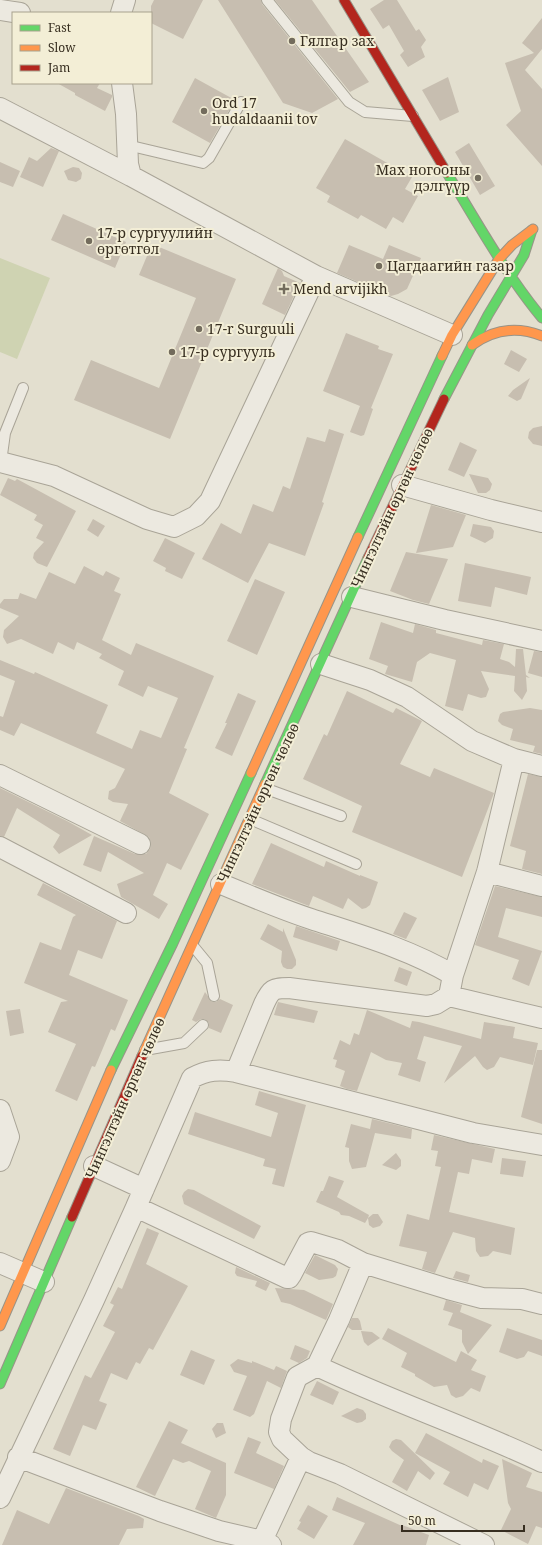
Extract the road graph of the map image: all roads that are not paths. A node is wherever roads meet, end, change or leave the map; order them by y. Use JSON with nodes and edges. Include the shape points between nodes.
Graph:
{"nodes":[{"id":1,"x":125,"y":0,"type":"edge"},
{"id":2,"x":267,"y":0,"type":"edge"},
{"id":3,"x":344,"y":0,"type":"edge"},
{"id":4,"x":0,"y":10,"type":"edge"},
{"id":5,"x":13,"y":12,"type":"edge"},
{"id":6,"x":121,"y":12,"type":"edge"},
{"id":7,"x":122,"y":84,"type":"edge"},
{"id":8,"x":241,"y":102,"type":"dead end"},
{"id":9,"x":0,"y":108,"type":"edge"},
{"id":10,"x":413,"y":116,"type":"junction"},
{"id":11,"x":127,"y":145,"type":"junction"},
{"id":12,"x":131,"y":176,"type":"junction"},
{"id":13,"x":542,"y":219,"type":"edge"},
{"id":14,"x":532,"y":230,"type":"junction"},
{"id":15,"x":499,"y":259,"type":"junction"},
{"id":16,"x":316,"y":276,"type":"junction"},
{"id":17,"x":512,"y":276,"type":"junction"},
{"id":18,"x":542,"y":318,"type":"edge"},
{"id":19,"x":452,"y":335,"type":"junction"},
{"id":20,"x":542,"y":336,"type":"edge"},
{"id":21,"x":472,"y":346,"type":"junction"},
{"id":22,"x":23,"y":388,"type":"dead end"},
{"id":23,"x":1,"y":462,"type":"edge"},
{"id":24,"x":402,"y":485,"type":"junction"},
{"id":25,"x":542,"y":522,"type":"edge"},
{"id":26,"x":352,"y":597,"type":"junction"},
{"id":27,"x":542,"y":641,"type":"edge"},
{"id":28,"x":321,"y":664,"type":"junction"},
{"id":29,"x":514,"y":759,"type":"junction"},
{"id":30,"x":542,"y":766,"type":"edge"},
{"id":31,"x":0,"y":775,"type":"edge"},
{"id":32,"x":264,"y":788,"type":"junction"},
{"id":33,"x":341,"y":816,"type":"dead end"},
{"id":34,"x":250,"y":820,"type":"junction"},
{"id":35,"x":140,"y":844,"type":"dead end"},
{"id":36,"x":0,"y":847,"type":"edge"},
{"id":37,"x":356,"y":864,"type":"dead end"},
{"id":38,"x":487,"y":872,"type":"junction"},
{"id":39,"x":220,"y":884,"type":"junction"},
{"id":40,"x":542,"y":886,"type":"edge"},
{"id":41,"x":126,"y":913,"type":"dead end"},
{"id":42,"x":193,"y":946,"type":"junction"},
{"id":43,"x":452,"y":975,"type":"junction"},
{"id":44,"x":214,"y":996,"type":"dead end"},
{"id":45,"x":449,"y":996,"type":"junction"},
{"id":46,"x":542,"y":1018,"type":"edge"},
{"id":47,"x":203,"y":1025,"type":"dead end"},
{"id":48,"x":145,"y":1050,"type":"junction"},
{"id":49,"x":236,"y":1072,"type":"junction"},
{"id":50,"x":1,"y":1115,"type":"edge"},
{"id":51,"x":542,"y":1145,"type":"edge"},
{"id":52,"x":0,"y":1161,"type":"edge"},
{"id":53,"x":94,"y":1166,"type":"junction"},
{"id":54,"x":144,"y":1189,"type":"junction"},
{"id":55,"x":136,"y":1207,"type":"junction"},
{"id":56,"x":0,"y":1263,"type":"edge"},
{"id":57,"x":363,"y":1263,"type":"junction"},
{"id":58,"x":23,"y":1274,"type":"junction"},
{"id":59,"x":44,"y":1282,"type":"junction"},
{"id":60,"x":542,"y":1304,"type":"edge"},
{"id":61,"x":0,"y":1326,"type":"edge"},
{"id":62,"x":317,"y":1366,"type":"junction"},
{"id":63,"x":0,"y":1384,"type":"edge"},
{"id":64,"x":301,"y":1457,"type":"junction"},
{"id":65,"x":18,"y":1458,"type":"junction"},
{"id":66,"x":542,"y":1462,"type":"edge"},
{"id":67,"x":0,"y":1498,"type":"edge"},
{"id":68,"x":267,"y":1543,"type":"edge"},
{"id":69,"x":484,"y":1545,"type":"edge"}],
"edges":[{"from":1,"to":6,"type":"street"},
{"from":2,"to":10,"type":"lane","via":[[349,102],[365,112]]},
{"from":3,"to":10,"type":"main road"},
{"from":4,"to":5,"type":"street"},
{"from":7,"to":11,"type":"street"},
{"from":8,"to":11,"type":"lane","via":[[209,158],[203,163]]},
{"from":9,"to":12,"type":"street"},
{"from":10,"to":15,"type":"main road"},
{"from":11,"to":12,"type":"street"},
{"from":12,"to":16,"type":"street"},
{"from":13,"to":14,"type":"main road","name":"Чингэлтэйн өргөн чөлөө"},
{"from":14,"to":15,"type":"main road","name":"Чингэлтэйн өргөн чөлөө"},
{"from":14,"to":17,"type":"main road","name":"Чингэлтэйн өргөн чөлөө","via":[[524,255]]},
{"from":15,"to":17,"type":"main road"},
{"from":15,"to":19,"type":"main road","name":"Чингэлтэйн өргөн чөлөө"},
{"from":16,"to":19,"type":"street"},
{"from":16,"to":23,"type":"street","via":[[210,501],[196,516],[174,527],[147,519],[54,476]]},
{"from":17,"to":18,"type":"main road","via":[[528,302]]},
{"from":17,"to":21,"type":"main road","name":"Чингэлтэйн өргөн чөлөө"},
{"from":19,"to":58,"type":"main road","name":"Чингэлтэйн өргөн чөлөө","via":[[383,480],[173,943],[124,1041]]},
{"from":20,"to":21,"type":"main road","via":[[514,329],[486,336]]},
{"from":21,"to":24,"type":"main road","name":"Чингэлтэйн өргөн чөлөө","via":[[434,417]]},
{"from":22,"to":23,"type":"lane","via":[[5,433]]},
{"from":24,"to":25,"type":"street"},
{"from":24,"to":26,"type":"main road","name":"Чингэлтэйн өргөн чөлөө"},
{"from":26,"to":27,"type":"street"},
{"from":26,"to":28,"type":"main road","name":"Чингэлтэйн өргөн чөлөө"},
{"from":28,"to":29,"type":"street","via":[[370,680],[407,697],[472,741]]},
{"from":28,"to":32,"type":"main road","name":"Чингэлтэйн өргөн чөлөө"},
{"from":29,"to":30,"type":"street"},
{"from":29,"to":38,"type":"street"},
{"from":31,"to":35,"type":"street"},
{"from":32,"to":33,"type":"lane"},
{"from":32,"to":34,"type":"main road","name":"Чингэлтэйн өргөн чөлөө"},
{"from":34,"to":37,"type":"lane"},
{"from":34,"to":39,"type":"main road","name":"Чингэлтэйн өргөн чөлөө"},
{"from":36,"to":41,"type":"street"},
{"from":38,"to":40,"type":"street"},
{"from":38,"to":43,"type":"street"},
{"from":39,"to":42,"type":"main road","name":"Чингэлтэйн өргөн чөлөө"},
{"from":39,"to":43,"type":"street","via":[[414,955]]},
{"from":42,"to":44,"type":"lane","via":[[208,963]]},
{"from":42,"to":48,"type":"main road","name":"Чингэлтэйн өргөн чөлөө"},
{"from":43,"to":45,"type":"street"},
{"from":45,"to":46,"type":"street"},
{"from":45,"to":49,"type":"street","via":[[427,1006],[275,988],[269,993]]},
{"from":47,"to":48,"type":"lane","via":[[184,1043]]},
{"from":48,"to":53,"type":"main road","name":"Чингэлтэйн өргөн чөлөө"},
{"from":49,"to":51,"type":"street","via":[[473,1133]]},
{"from":49,"to":54,"type":"street","via":[[223,1069],[205,1072],[192,1078]]},
{"from":50,"to":52,"type":"street","via":[[9,1137]]},
{"from":53,"to":54,"type":"street"},
{"from":53,"to":59,"type":"main road","name":"Чингэлтэйн өргөн чөлөө"},
{"from":54,"to":55,"type":"street"},
{"from":55,"to":57,"type":"street","via":[[287,1278],[311,1242],[338,1250]]},
{"from":55,"to":65,"type":"street"},
{"from":56,"to":58,"type":"street"},
{"from":57,"to":60,"type":"street","via":[[482,1298],[522,1299]]},
{"from":57,"to":62,"type":"street"},
{"from":58,"to":59,"type":"street"},
{"from":58,"to":61,"type":"main road","name":"Чингэлтэйн өргөн чөлөө"},
{"from":59,"to":63,"type":"main road","name":"Чингэлтэйн өргөн чөлөө"},
{"from":62,"to":64,"type":"street","via":[[298,1377],[281,1419],[279,1432],[282,1438]]},
{"from":62,"to":66,"type":"street","via":[[501,1442]]},
{"from":64,"to":68,"type":"street"},
{"from":64,"to":69,"type":"street"},
{"from":65,"to":67,"type":"street"},
{"from":65,"to":68,"type":"street","via":[[160,1511],[219,1531]]}]}
